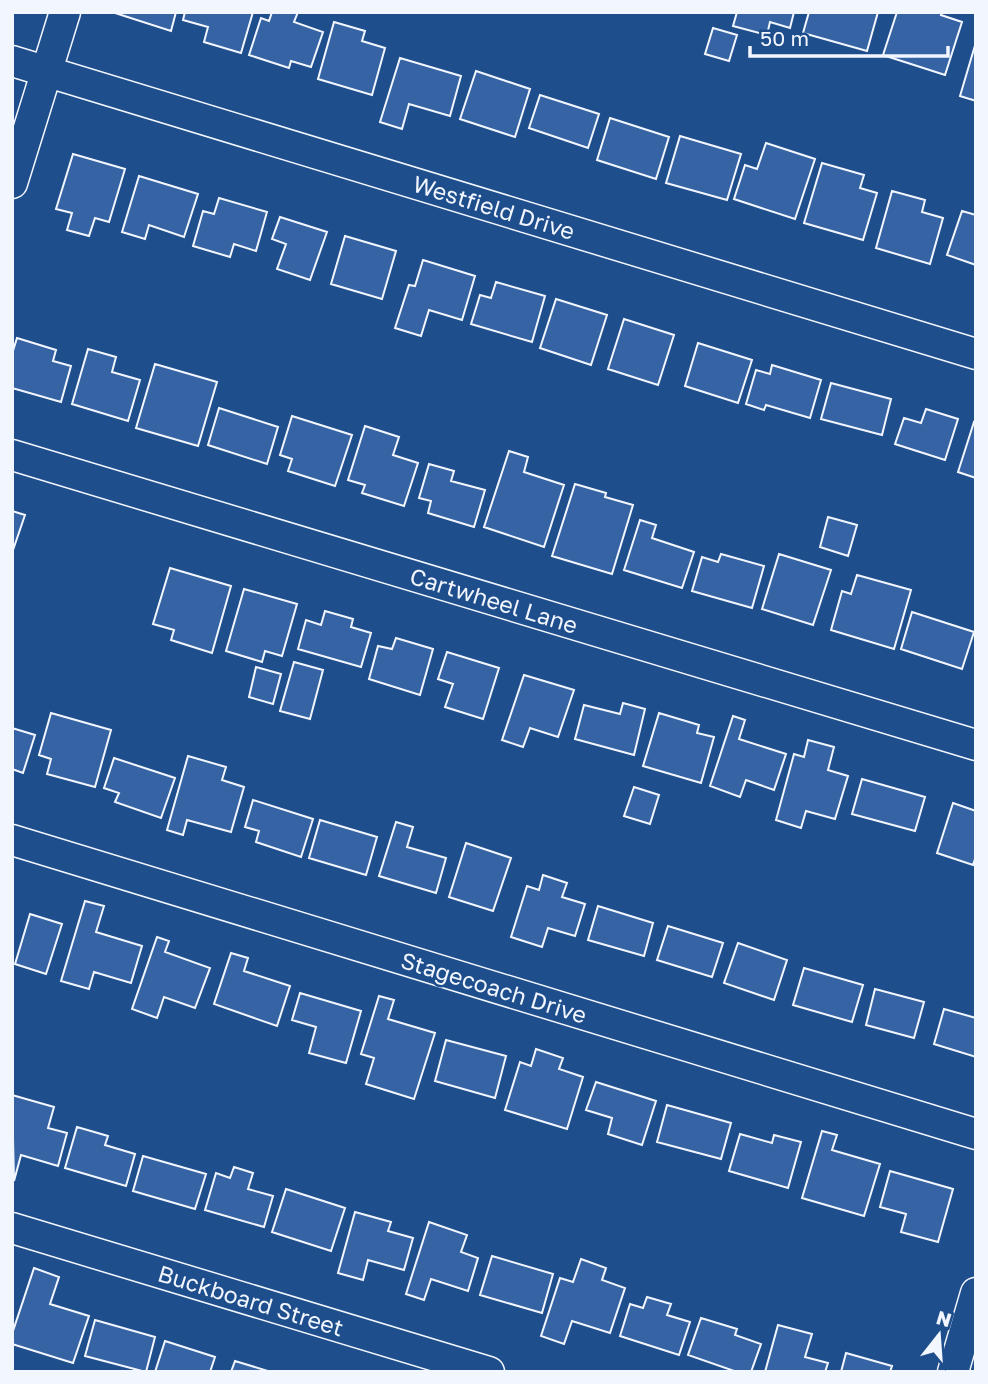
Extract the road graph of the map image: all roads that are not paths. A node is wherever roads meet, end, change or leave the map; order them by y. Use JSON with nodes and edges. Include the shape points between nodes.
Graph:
{"nodes":[{"id":1,"x":65,"y":12,"type":"edge"},
{"id":2,"x":12,"y":61,"type":"edge"},
{"id":3,"x":47,"y":71,"type":"junction"},
{"id":4,"x":12,"y":183,"type":"edge"},
{"id":5,"x":976,"y":354,"type":"edge"},
{"id":6,"x":12,"y":455,"type":"edge"},
{"id":7,"x":976,"y":746,"type":"edge"},
{"id":8,"x":12,"y":840,"type":"edge"},
{"id":9,"x":976,"y":1134,"type":"edge"},
{"id":10,"x":12,"y":1228,"type":"edge"},
{"id":11,"x":976,"y":1293,"type":"edge"},
{"id":12,"x":489,"y":1372,"type":"edge"},
{"id":13,"x":953,"y":1372,"type":"edge"}],
"edges":[{"from":1,"to":3,"type":"street"},
{"from":2,"to":3,"type":"street","name":"Westfield Drive"},
{"from":3,"to":4,"type":"street"},
{"from":3,"to":5,"type":"street","name":"Westfield Drive"},
{"from":6,"to":7,"type":"street","name":"Cartwheel Lane"},
{"from":8,"to":9,"type":"street","name":"Stagecoach Drive"},
{"from":10,"to":12,"type":"street","name":"Buckboard Street"},
{"from":11,"to":13,"type":"street"}]}
